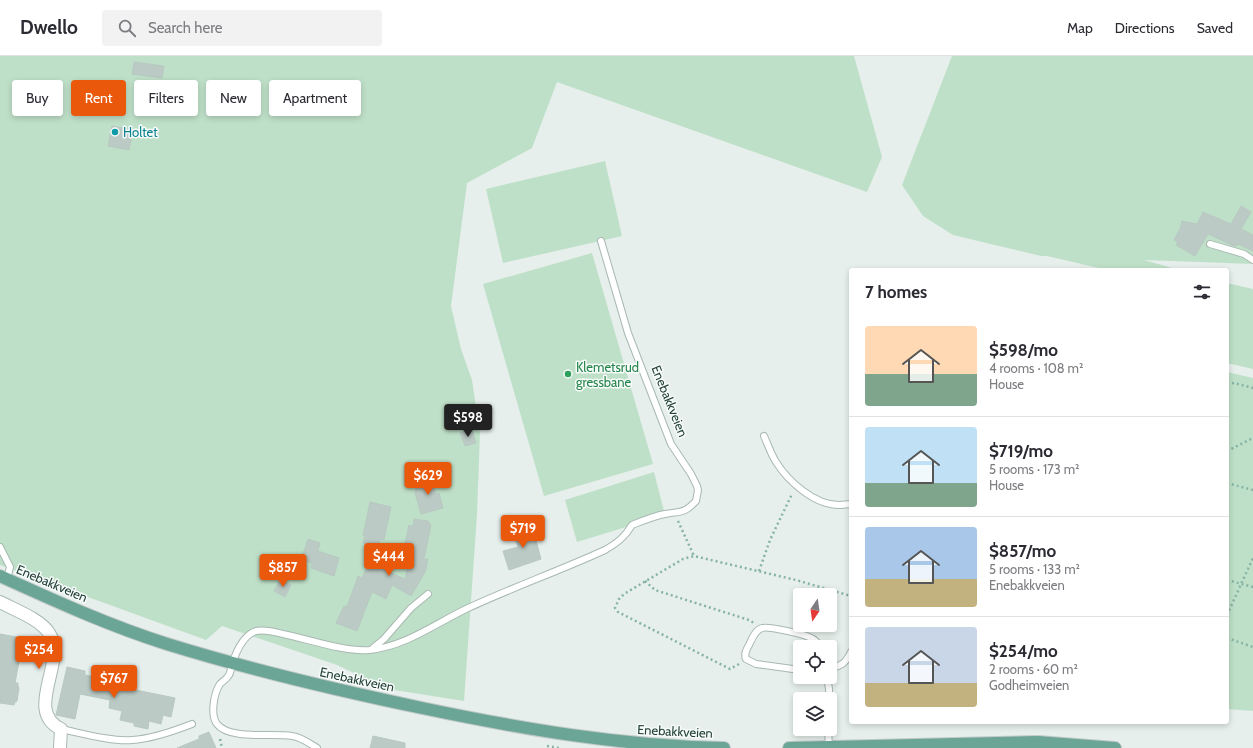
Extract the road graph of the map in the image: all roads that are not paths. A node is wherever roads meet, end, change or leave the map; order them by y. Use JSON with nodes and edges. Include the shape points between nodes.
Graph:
{"nodes":[{"id":1,"x":601,"y":241,"type":"dead end"},
{"id":2,"x":1210,"y":244,"type":"dead end"},
{"id":3,"x":1253,"y":260,"type":"edge"},
{"id":4,"x":764,"y":436,"type":"dead end"},
{"id":5,"x":849,"y":504,"type":"edge"},
{"id":6,"x":0,"y":547,"type":"edge"},
{"id":7,"x":3,"y":578,"type":"edge"},
{"id":8,"x":428,"y":594,"type":"dead end"},
{"id":9,"x":0,"y":602,"type":"edge"},
{"id":10,"x":815,"y":640,"type":"edge"},
{"id":11,"x":371,"y":650,"type":"junction"},
{"id":12,"x":849,"y":657,"type":"edge"},
{"id":13,"x":232,"y":663,"type":"junction"},
{"id":14,"x":837,"y":667,"type":"edge"},
{"id":15,"x":793,"y":669,"type":"edge"},
{"id":16,"x":192,"y":724,"type":"dead end"},
{"id":17,"x":61,"y":729,"type":"junction"},
{"id":18,"x":828,"y":736,"type":"edge"},
{"id":19,"x":829,"y":747,"type":"edge"},
{"id":20,"x":60,"y":748,"type":"edge"},
{"id":21,"x":317,"y":748,"type":"edge"},
{"id":22,"x":724,"y":748,"type":"edge"},
{"id":23,"x":789,"y":748,"type":"edge"},
{"id":24,"x":807,"y":748,"type":"edge"},
{"id":25,"x":1115,"y":748,"type":"edge"}],
"edges":[{"from":1,"to":11,"type":"lane","name":"Enebakkveien","via":[[628,333],[671,444],[691,474],[698,490],[696,501],[685,511],[664,514],[632,525],[617,543],[604,550],[465,610],[421,634],[387,647]]},
{"from":2,"to":3,"type":"lane","via":[[1244,254]]},
{"from":4,"to":5,"type":"lane","via":[[776,461],[789,479],[805,493],[823,502]]},
{"from":6,"to":7,"type":"lane","via":[[10,567]]},
{"from":7,"to":13,"type":"main road","name":"Enebakkveien","via":[[132,631]]},
{"from":8,"to":11,"type":"lane"},
{"from":9,"to":17,"type":"street","via":[[43,626],[50,634],[54,654],[45,704],[46,714],[49,721]]},
{"from":10,"to":15,"type":"lane","via":[[809,636],[769,628],[762,628],[756,632],[746,650],[746,659],[756,664]]},
{"from":11,"to":13,"type":"lane","via":[[350,649],[280,633],[256,631],[241,643]]},
{"from":12,"to":14,"type":"lane"},
{"from":13,"to":21,"type":"lane","via":[[229,675],[220,685],[214,700],[213,715],[220,728],[247,735],[294,736]]},
{"from":13,"to":22,"type":"main road","name":"Enebakkveien","via":[[300,681],[504,725],[633,743]]},
{"from":16,"to":17,"type":"lane","via":[[170,732],[132,740],[91,736]]},
{"from":17,"to":20,"type":"street"},
{"from":18,"to":19,"type":"lane"},
{"from":19,"to":24,"type":"main road"},
{"from":19,"to":25,"type":"main road","via":[[1038,742]]},
{"from":23,"to":24,"type":"main road"}]}
